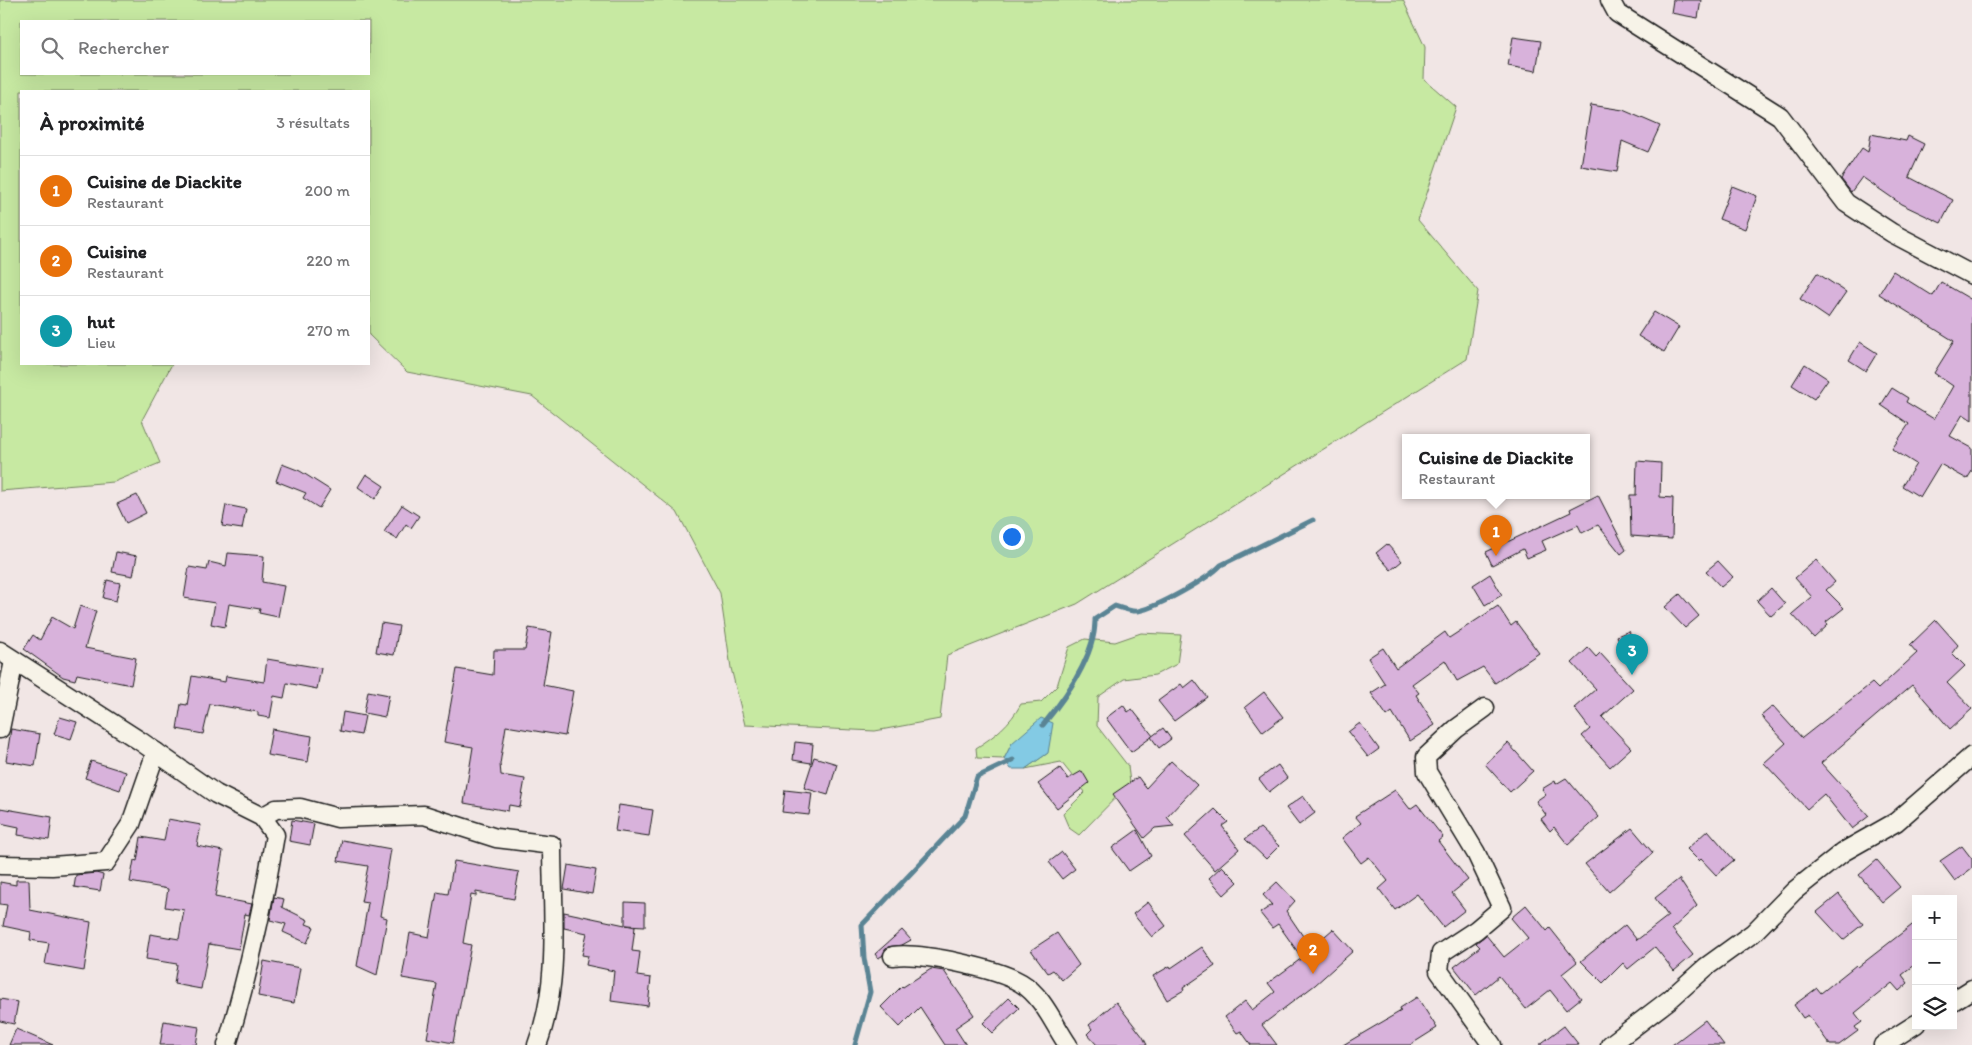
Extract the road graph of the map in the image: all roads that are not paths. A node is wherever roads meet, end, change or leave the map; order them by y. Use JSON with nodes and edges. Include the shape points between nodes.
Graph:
{"nodes":[{"id":1,"x":1610,"y":0,"type":"edge"},
{"id":2,"x":1972,"y":275,"type":"edge"},
{"id":3,"x":7,"y":656,"type":"edge"},
{"id":4,"x":1485,"y":708,"type":"dead end"},
{"id":5,"x":0,"y":729,"type":"edge"},
{"id":6,"x":156,"y":752,"type":"junction"},
{"id":7,"x":1972,"y":756,"type":"edge"},
{"id":8,"x":262,"y":817,"type":"junction"},
{"id":9,"x":0,"y":865,"type":"edge"},
{"id":10,"x":894,"y":956,"type":"dead end"},
{"id":11,"x":1972,"y":989,"type":"edge"},
{"id":12,"x":1957,"y":998,"type":"edge"},
{"id":13,"x":1912,"y":1027,"type":"edge"},
{"id":14,"x":226,"y":1045,"type":"edge"},
{"id":15,"x":537,"y":1045,"type":"edge"},
{"id":16,"x":1068,"y":1045,"type":"edge"},
{"id":17,"x":1492,"y":1045,"type":"edge"},
{"id":18,"x":1610,"y":1045,"type":"edge"},
{"id":19,"x":1883,"y":1045,"type":"edge"}],
"edges":[{"from":1,"to":2,"type":"street","via":[[1617,13],[1780,116],[1846,204],[1892,233]]},
{"from":3,"to":5,"type":"street"},
{"from":3,"to":6,"type":"street"},
{"from":4,"to":17,"type":"street","via":[[1440,742],[1426,757],[1426,764],[1427,772],[1476,853],[1502,908],[1441,953],[1439,971]]},
{"from":6,"to":8,"type":"street","via":[[216,794]]},
{"from":6,"to":9,"type":"street","via":[[131,824],[106,862]]},
{"from":7,"to":18,"type":"street","via":[[1896,822],[1844,852],[1794,891],[1753,933]]},
{"from":8,"to":14,"type":"street","via":[[275,835],[243,994]]},
{"from":8,"to":15,"type":"street","via":[[276,810],[300,808],[338,818],[424,815],[496,838],[552,845],[553,981]]},
{"from":10,"to":16,"type":"street","via":[[932,957],[978,967],[1022,983],[1042,1005]]},
{"from":11,"to":12,"type":"street"},
{"from":13,"to":19,"type":"street"}]}
